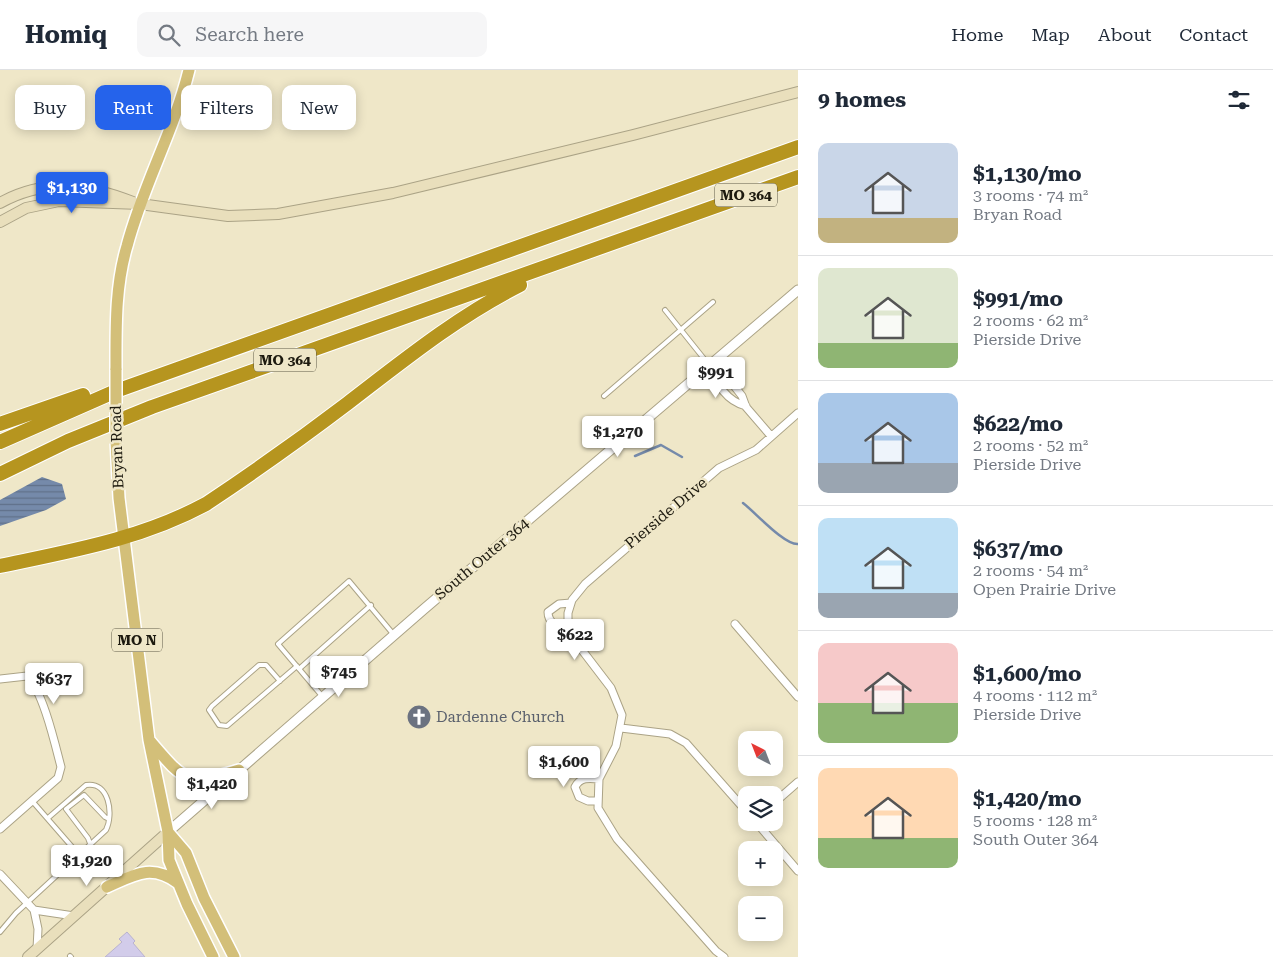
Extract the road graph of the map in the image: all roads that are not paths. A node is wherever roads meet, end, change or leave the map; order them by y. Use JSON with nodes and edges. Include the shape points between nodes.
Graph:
{"nodes":[{"id":1,"x":189,"y":70,"type":"edge"},
{"id":2,"x":798,"y":92,"type":"edge"},
{"id":3,"x":798,"y":147,"type":"edge"},
{"id":4,"x":798,"y":177,"type":"edge"},
{"id":5,"x":0,"y":203,"type":"edge"},
{"id":6,"x":140,"y":204,"type":"junction"},
{"id":7,"x":0,"y":222,"type":"edge"},
{"id":8,"x":574,"y":257,"type":"junction"},
{"id":9,"x":798,"y":290,"type":"edge"},
{"id":10,"x":713,"y":302,"type":"dead end"},
{"id":11,"x":665,"y":310,"type":"dead end"},
{"id":12,"x":681,"y":329,"type":"junction"},
{"id":13,"x":709,"y":365,"type":"junction"},
{"id":14,"x":163,"y":373,"type":"junction"},
{"id":15,"x":604,"y":396,"type":"dead end"},
{"id":16,"x":746,"y":406,"type":"junction"},
{"id":17,"x":798,"y":413,"type":"edge"},
{"id":18,"x":0,"y":424,"type":"edge"},
{"id":19,"x":771,"y":436,"type":"junction"},
{"id":20,"x":0,"y":442,"type":"edge"},
{"id":21,"x":0,"y":474,"type":"edge"},
{"id":22,"x":124,"y":539,"type":"junction"},
{"id":23,"x":0,"y":566,"type":"edge"},
{"id":24,"x":571,"y":603,"type":"junction"},
{"id":25,"x":371,"y":605,"type":"junction"},
{"id":26,"x":735,"y":624,"type":"dead end"},
{"id":27,"x":568,"y":630,"type":"junction"},
{"id":28,"x":394,"y":635,"type":"junction"},
{"id":29,"x":298,"y":668,"type":"junction"},
{"id":30,"x":0,"y":679,"type":"edge"},
{"id":31,"x":280,"y":680,"type":"junction"},
{"id":32,"x":322,"y":697,"type":"junction"},
{"id":33,"x":798,"y":697,"type":"edge"},
{"id":34,"x":622,"y":728,"type":"junction"},
{"id":35,"x":149,"y":740,"type":"junction"},
{"id":36,"x":239,"y":770,"type":"junction"},
{"id":37,"x":599,"y":779,"type":"junction"},
{"id":38,"x":798,"y":782,"type":"edge"},
{"id":39,"x":783,"y":795,"type":"edge"},
{"id":40,"x":597,"y":801,"type":"junction"},
{"id":41,"x":33,"y":802,"type":"junction"},
{"id":42,"x":738,"y":802,"type":"edge"},
{"id":43,"x":48,"y":818,"type":"junction"},
{"id":44,"x":109,"y":819,"type":"junction"},
{"id":45,"x":0,"y":829,"type":"edge"},
{"id":46,"x":764,"y":831,"type":"edge"},
{"id":47,"x":168,"y":832,"type":"junction"},
{"id":48,"x":91,"y":846,"type":"junction"},
{"id":49,"x":80,"y":856,"type":"junction"},
{"id":50,"x":798,"y":871,"type":"edge"},
{"id":51,"x":0,"y":874,"type":"edge"},
{"id":52,"x":178,"y":883,"type":"junction"},
{"id":53,"x":107,"y":887,"type":"junction"},
{"id":54,"x":26,"y":903,"type":"junction"},
{"id":55,"x":34,"y":910,"type":"junction"},
{"id":56,"x":74,"y":916,"type":"junction"},
{"id":57,"x":0,"y":932,"type":"edge"},
{"id":58,"x":37,"y":949,"type":"junction"},
{"id":59,"x":28,"y":957,"type":"edge"},
{"id":60,"x":213,"y":957,"type":"edge"},
{"id":61,"x":234,"y":957,"type":"edge"},
{"id":62,"x":724,"y":957,"type":"edge"}],
"edges":[{"from":1,"to":6,"type":"main road","name":"Bryan Road","via":[[174,122]]},
{"from":2,"to":6,"type":"main road","via":[[633,136],[393,193],[278,214],[228,216]]},
{"from":3,"to":14,"type":"highway","number":"MO 364"},
{"from":4,"to":8,"type":"highway","number":"MO 364"},
{"from":5,"to":6,"type":"main road","via":[[27,191],[57,186],[103,190]]},
{"from":6,"to":7,"type":"main road","via":[[53,201],[26,208]]},
{"from":6,"to":22,"type":"main road","name":"Bryan Road","number":"MO N","bridge":true,"via":[[126,247],[119,285],[116,440]]},
{"from":8,"to":21,"type":"highway","number":"MO 364","via":[[134,413]]},
{"from":8,"to":22,"type":"highway","via":[[464,316],[206,504]]},
{"from":9,"to":13,"type":"street","name":"South Outer 364"},
{"from":10,"to":12,"type":"lane"},
{"from":11,"to":12,"type":"lane"},
{"from":12,"to":13,"type":"lane"},
{"from":12,"to":15,"type":"lane"},
{"from":13,"to":16,"type":"street","via":[[728,378]]},
{"from":13,"to":16,"type":"street","via":[[718,386],[735,404]]},
{"from":13,"to":28,"type":"street","name":"South Outer 364"},
{"from":14,"to":18,"type":"highway","via":[[97,390]]},
{"from":14,"to":20,"type":"highway","number":"MO 364"},
{"from":16,"to":19,"type":"street"},
{"from":17,"to":19,"type":"street","name":"Pierside Drive"},
{"from":19,"to":24,"type":"street","name":"Pierside Drive","via":[[756,450],[719,468],[601,569]]},
{"from":22,"to":23,"type":"highway"},
{"from":22,"to":35,"type":"main road","name":"Bryan Road","number":"MO N"},
{"from":24,"to":27,"type":"street"},
{"from":24,"to":27,"type":"street","via":[[558,604],[548,612],[553,623]]},
{"from":25,"to":28,"type":"lane"},
{"from":25,"to":29,"type":"lane"},
{"from":25,"to":29,"type":"lane","via":[[349,581],[278,644]]},
{"from":26,"to":33,"type":"street"},
{"from":27,"to":34,"type":"street","via":[[619,702]]},
{"from":28,"to":32,"type":"street","name":"South Outer 364"},
{"from":29,"to":31,"type":"lane"},
{"from":29,"to":32,"type":"lane"},
{"from":30,"to":41,"type":"street","via":[[27,676],[33,682],[41,698],[61,767],[58,778]]},
{"from":31,"to":31,"type":"lane","via":[[227,726],[219,725],[210,715],[212,706],[259,665],[266,665]]},
{"from":32,"to":36,"type":"street","name":"South Outer 364"},
{"from":34,"to":37,"type":"street"},
{"from":34,"to":42,"type":"street","via":[[670,734],[686,743]]},
{"from":35,"to":36,"type":"main road","via":[[170,765],[191,780]]},
{"from":35,"to":47,"type":"main road","name":"Bryan Road","number":"MO N"},
{"from":36,"to":47,"type":"street","name":"South Outer 364"},
{"from":37,"to":40,"type":"street"},
{"from":37,"to":40,"type":"street","via":[[584,779],[575,787],[579,797]]},
{"from":38,"to":39,"type":"street"},
{"from":40,"to":62,"type":"street","via":[[617,839],[716,952]]},
{"from":41,"to":43,"type":"lane"},
{"from":41,"to":45,"type":"street"},
{"from":43,"to":44,"type":"lane","via":[[86,784],[93,784],[102,787]]},
{"from":43,"to":49,"type":"lane"},
{"from":44,"to":48,"type":"lane","via":[[106,830]]},
{"from":44,"to":48,"type":"lane","via":[[84,795],[66,809]]},
{"from":46,"to":50,"type":"street"},
{"from":47,"to":52,"type":"main road","name":"Bryan Road","via":[[169,860]]},
{"from":47,"to":53,"type":"main road"},
{"from":47,"to":61,"type":"main road","via":[[186,853],[204,898]]},
{"from":48,"to":49,"type":"lane"},
{"from":49,"to":54,"type":"lane"},
{"from":51,"to":54,"type":"street"},
{"from":52,"to":53,"type":"main road","via":[[162,873],[142,872]]},
{"from":52,"to":60,"type":"main road","name":"Bryan Road"},
{"from":53,"to":56,"type":"main road"},
{"from":54,"to":55,"type":"street"},
{"from":54,"to":57,"type":"lane"},
{"from":55,"to":56,"type":"street"},
{"from":55,"to":58,"type":"street","via":[[38,929]]},
{"from":56,"to":58,"type":"main road"},
{"from":58,"to":59,"type":"main road"}]}
